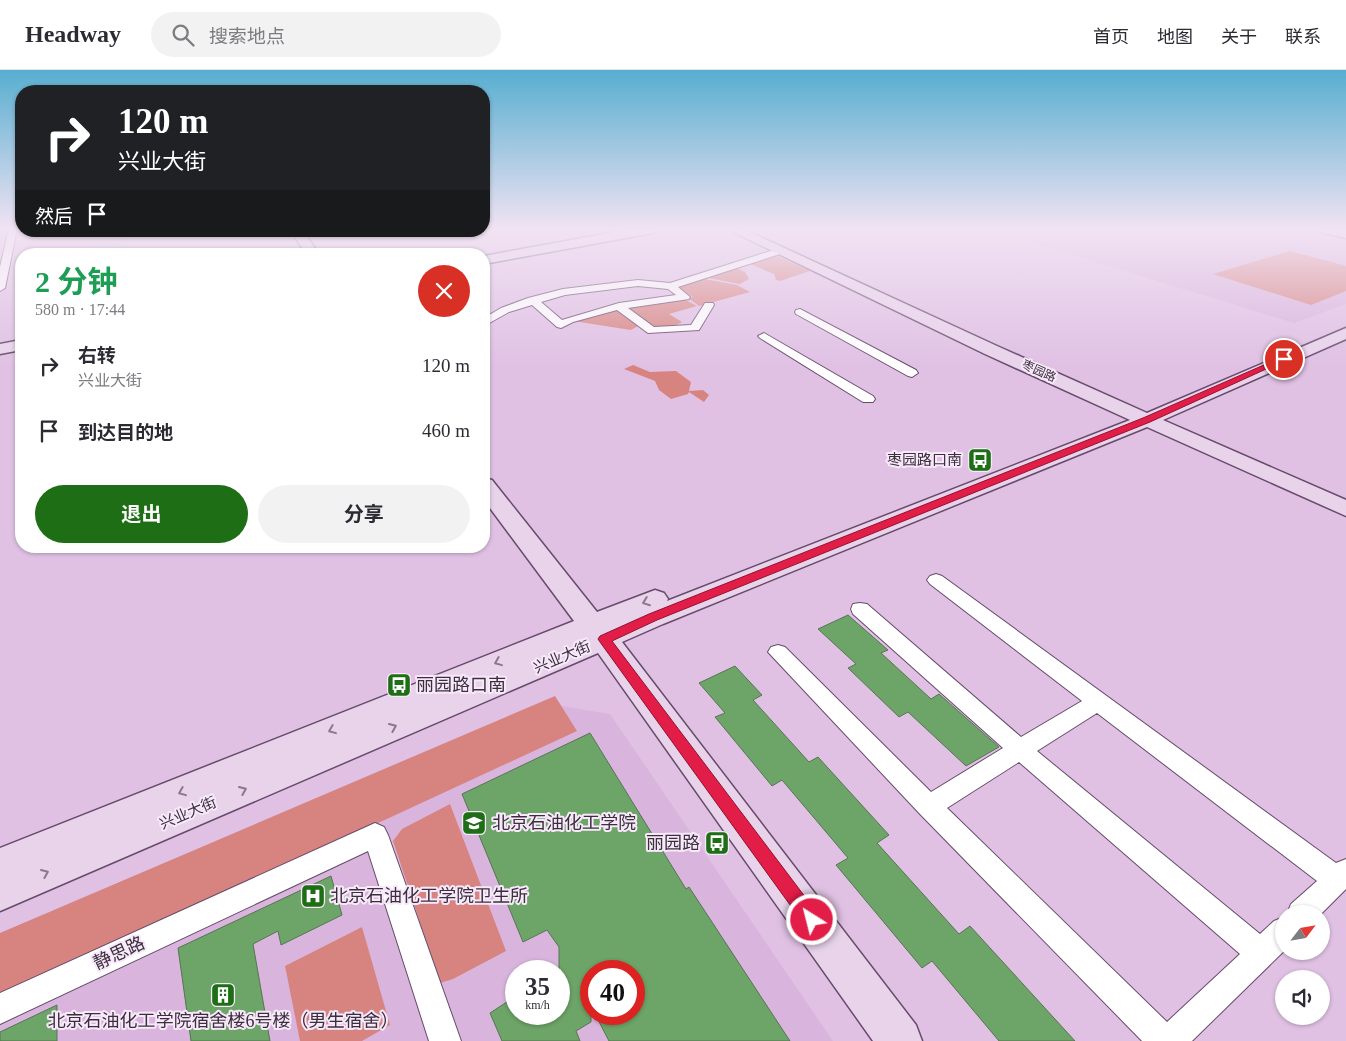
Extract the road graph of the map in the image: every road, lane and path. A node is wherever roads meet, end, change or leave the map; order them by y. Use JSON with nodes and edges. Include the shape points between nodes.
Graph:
{"nodes":[{"id":1,"x":3,"y":274,"type":"edge"},
{"id":2,"x":707,"y":274,"type":"edge"},
{"id":3,"x":831,"y":274,"type":"edge"},
{"id":4,"x":670,"y":286,"type":"junction"},
{"id":5,"x":0,"y":288,"type":"edge"},
{"id":6,"x":532,"y":300,"type":"junction"},
{"id":7,"x":709,"y":305,"type":"dead end"},
{"id":8,"x":619,"y":306,"type":"junction"},
{"id":9,"x":800,"y":312,"type":"dead end"},
{"id":10,"x":490,"y":319,"type":"edge"},
{"id":11,"x":1346,"y":321,"type":"edge"},
{"id":12,"x":1346,"y":333,"type":"edge"},
{"id":13,"x":764,"y":336,"type":"dead end"},
{"id":14,"x":15,"y":346,"type":"edge"},
{"id":15,"x":0,"y":348,"type":"edge"},
{"id":16,"x":912,"y":374,"type":"dead end"},
{"id":17,"x":868,"y":399,"type":"dead end"},
{"id":18,"x":1139,"y":416,"type":"junction"},
{"id":19,"x":490,"y":493,"type":"edge"},
{"id":20,"x":1346,"y":509,"type":"edge"},
{"id":21,"x":936,"y":580,"type":"dead end"},
{"id":22,"x":860,"y":609,"type":"dead end"},
{"id":23,"x":598,"y":631,"type":"junction"},
{"id":24,"x":778,"y":652,"type":"dead end"},
{"id":25,"x":1097,"y":702,"type":"junction"},
{"id":26,"x":1020,"y":750,"type":"junction"},
{"id":27,"x":929,"y":806,"type":"junction"},
{"id":28,"x":0,"y":866,"type":"edge"},
{"id":29,"x":1341,"y":875,"type":"edge"},
{"id":30,"x":0,"y":892,"type":"edge"},
{"id":31,"x":1310,"y":905,"type":"edge"},
{"id":32,"x":1275,"y":940,"type":"edge"},
{"id":33,"x":1261,"y":953,"type":"junction"},
{"id":34,"x":0,"y":1009,"type":"edge"},
{"id":35,"x":445,"y":1041,"type":"edge"},
{"id":36,"x":900,"y":1041,"type":"edge"},
{"id":37,"x":1164,"y":1041,"type":"edge"},
{"id":38,"x":1170,"y":1041,"type":"edge"}],
"edges":[{"from":1,"to":5,"type":"street"},
{"from":2,"to":4,"type":"street"},
{"from":3,"to":18,"type":"main road","name":"枣园路"},
{"from":4,"to":6,"type":"street","via":[[601,286]]},
{"from":4,"to":8,"type":"street","via":[[685,297]]},
{"from":6,"to":8,"type":"street","via":[[561,325]]},
{"from":6,"to":10,"type":"street"},
{"from":7,"to":8,"type":"street","via":[[695,328],[652,331]]},
{"from":9,"to":16,"type":"street"},
{"from":11,"to":18,"type":"main road","name":"兴业大街"},
{"from":12,"to":18,"type":"main road","name":"兴业大街"},
{"from":13,"to":17,"type":"street"},
{"from":14,"to":15,"type":"main road"},
{"from":18,"to":20,"type":"main road","name":"枣园路"},
{"from":18,"to":23,"type":"main road","name":"兴业大街","via":[[653,617]]},
{"from":19,"to":23,"type":"main road"},
{"from":21,"to":25,"type":"street"},
{"from":22,"to":26,"type":"street"},
{"from":23,"to":28,"type":"main road","name":"兴业大街","one_way":true},
{"from":30,"to":23,"type":"main road","name":"兴业大街","one_way":true},
{"from":23,"to":36,"type":"main road"},
{"from":24,"to":27,"type":"street"},
{"from":25,"to":26,"type":"street"},
{"from":25,"to":29,"type":"street"},
{"from":26,"to":27,"type":"street"},
{"from":26,"to":33,"type":"street"},
{"from":27,"to":37,"type":"street"},
{"from":29,"to":31,"type":"street"},
{"from":32,"to":33,"type":"street"},
{"from":33,"to":38,"type":"street"},
{"from":34,"to":35,"type":"street","name":"静思路","via":[[375,835]]}]}
